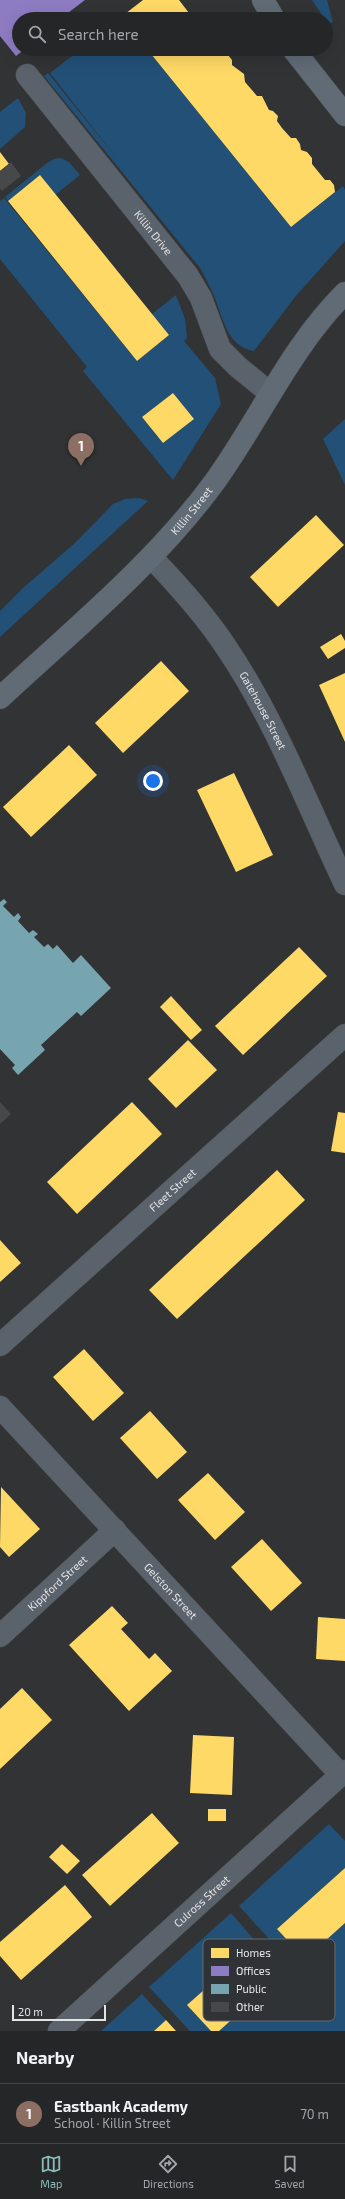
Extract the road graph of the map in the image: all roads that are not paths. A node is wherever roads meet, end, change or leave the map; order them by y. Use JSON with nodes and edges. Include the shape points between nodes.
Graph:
{"nodes":[{"id":1,"x":263,"y":0,"type":"edge"},
{"id":2,"x":270,"y":12,"type":"edge"},
{"id":3,"x":299,"y":56,"type":"edge"},
{"id":4,"x":27,"y":75,"type":"dead end"},
{"id":5,"x":345,"y":115,"type":"edge"},
{"id":6,"x":345,"y":293,"type":"edge"},
{"id":7,"x":270,"y":393,"type":"junction"},
{"id":8,"x":151,"y":557,"type":"junction"},
{"id":9,"x":0,"y":698,"type":"edge"},
{"id":10,"x":345,"y":884,"type":"edge"},
{"id":11,"x":345,"y":1035,"type":"edge"},
{"id":12,"x":0,"y":1345,"type":"edge"},
{"id":13,"x":0,"y":1407,"type":"edge"},
{"id":14,"x":115,"y":1530,"type":"junction"},
{"id":15,"x":0,"y":1636,"type":"edge"},
{"id":16,"x":343,"y":1773,"type":"edge"},
{"id":17,"x":59,"y":2031,"type":"edge"}],
"edges":[{"from":1,"to":2,"type":"main road"},
{"from":3,"to":5,"type":"main road"},
{"from":4,"to":7,"type":"street","name":"Killin Drive","via":[[188,276],[201,298],[220,349]]},
{"from":6,"to":7,"type":"main road","name":"Killin Street","via":[[303,343]]},
{"from":7,"to":8,"type":"main road","name":"Killin Street","via":[[213,484]]},
{"from":8,"to":9,"type":"main road","name":"Killin Street"},
{"from":8,"to":10,"type":"street","name":"Gatehouse Street","via":[[206,619],[238,665],[264,713]]},
{"from":11,"to":12,"type":"street","name":"Fleet Street"},
{"from":13,"to":14,"type":"street","name":"Gelston Street"},
{"from":14,"to":15,"type":"street","name":"Kippford Street"},
{"from":14,"to":16,"type":"street","name":"Gelston Street"},
{"from":16,"to":17,"type":"street","name":"Culross Street"}]}
